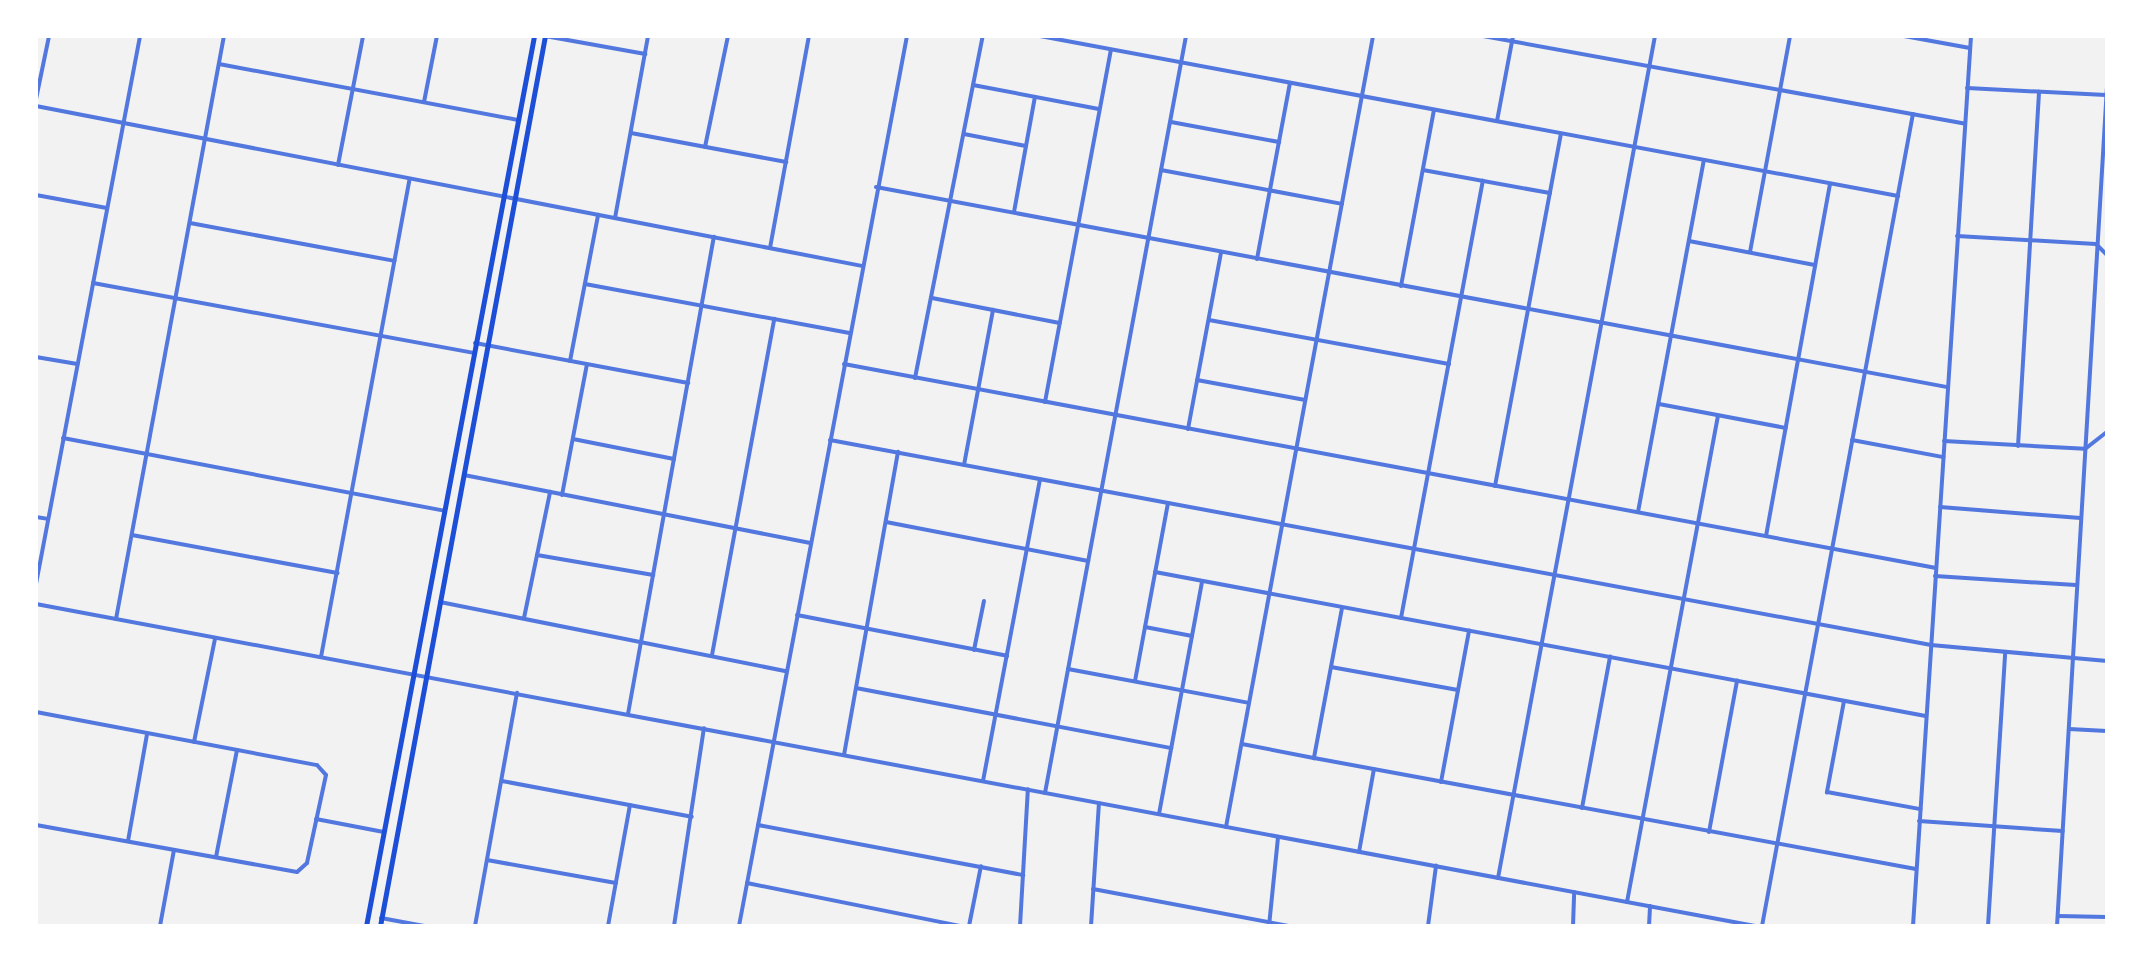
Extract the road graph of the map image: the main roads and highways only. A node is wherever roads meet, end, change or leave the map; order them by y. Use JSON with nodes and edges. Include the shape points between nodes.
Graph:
{"nodes":[{"id":1,"x":534,"y":36,"type":"edge"},
{"id":2,"x":545,"y":36,"type":"edge"},
{"id":3,"x":366,"y":926,"type":"edge"},
{"id":4,"x":380,"y":926,"type":"edge"}],
"edges":[{"from":1,"to":3,"type":"main road"},
{"from":2,"to":4,"type":"main road"}]}
